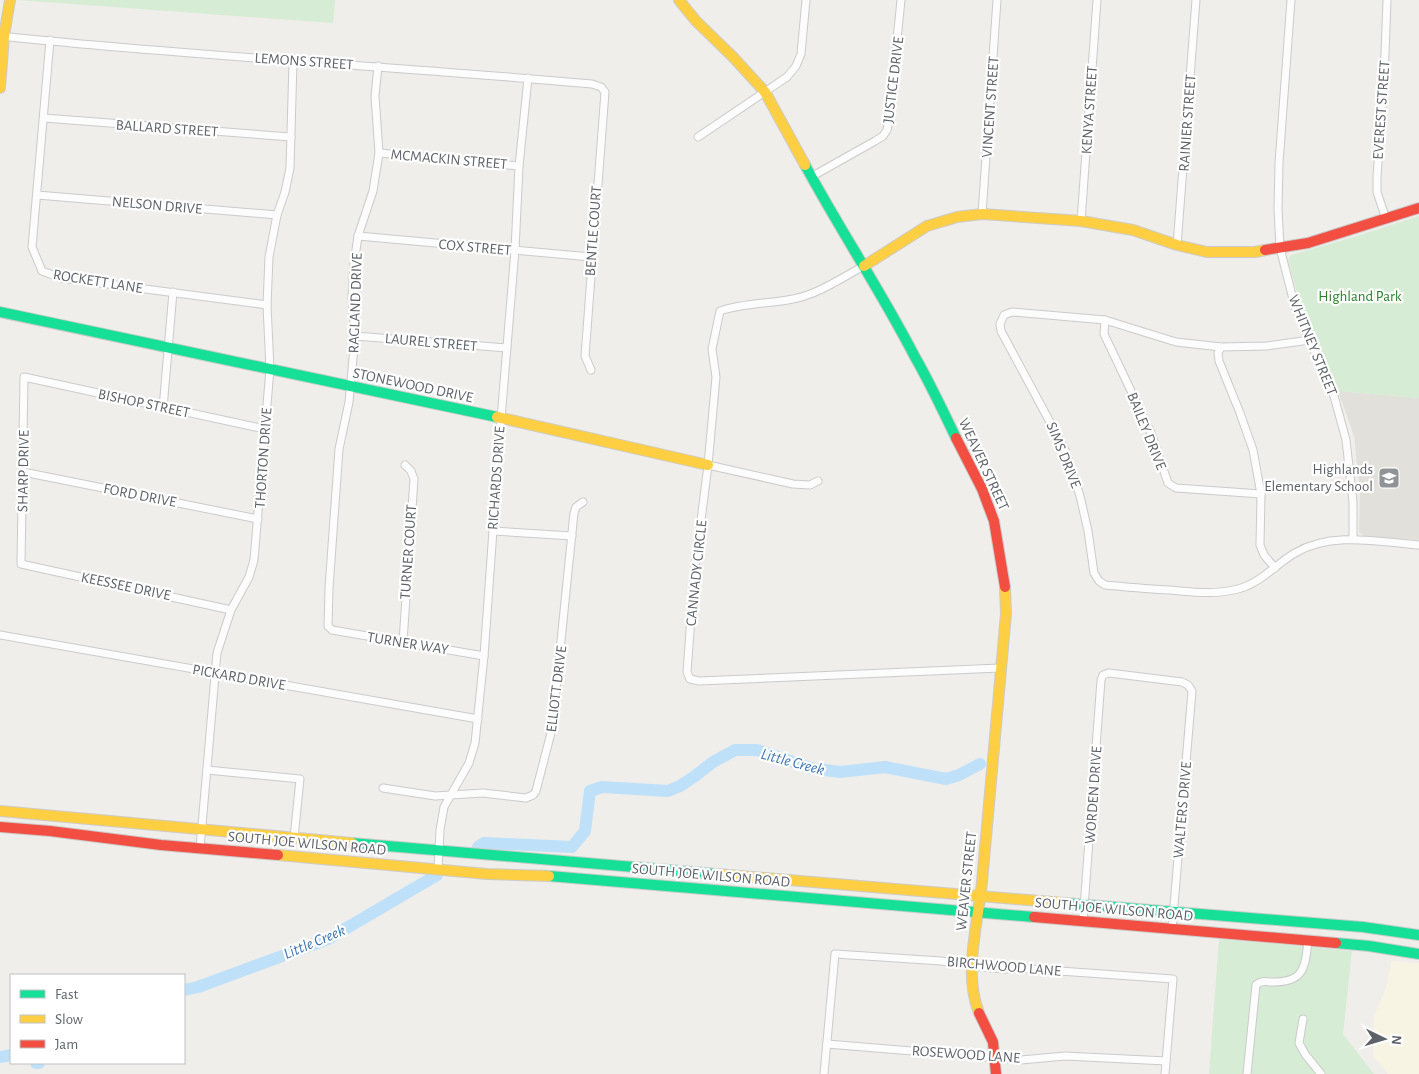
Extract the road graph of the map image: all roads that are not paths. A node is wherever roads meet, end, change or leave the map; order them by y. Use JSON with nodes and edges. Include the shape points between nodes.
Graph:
{"nodes":[{"id":1,"x":10,"y":0,"type":"edge"},
{"id":2,"x":679,"y":0,"type":"edge"},
{"id":3,"x":806,"y":0,"type":"edge"},
{"id":4,"x":901,"y":0,"type":"edge"},
{"id":5,"x":997,"y":0,"type":"edge"},
{"id":6,"x":1097,"y":0,"type":"edge"},
{"id":7,"x":1196,"y":0,"type":"edge"},
{"id":8,"x":1291,"y":0,"type":"edge"},
{"id":9,"x":1387,"y":0,"type":"edge"},
{"id":10,"x":2,"y":36,"type":"edge"},
{"id":11,"x":50,"y":40,"type":"junction"},
{"id":12,"x":292,"y":61,"type":"junction"},
{"id":13,"x":378,"y":66,"type":"junction"},
{"id":14,"x":528,"y":78,"type":"junction"},
{"id":15,"x":0,"y":88,"type":"edge"},
{"id":16,"x":605,"y":92,"type":"joint"},
{"id":17,"x":765,"y":92,"type":"junction"},
{"id":18,"x":44,"y":118,"type":"junction"},
{"id":19,"x":291,"y":137,"type":"junction"},
{"id":20,"x":698,"y":138,"type":"dead end"},
{"id":21,"x":379,"y":153,"type":"junction"},
{"id":22,"x":519,"y":166,"type":"junction"},
{"id":23,"x":811,"y":177,"type":"junction"},
{"id":24,"x":37,"y":195,"type":"junction"},
{"id":25,"x":1419,"y":208,"type":"edge"},
{"id":26,"x":982,"y":214,"type":"junction"},
{"id":27,"x":277,"y":215,"type":"junction"},
{"id":28,"x":1386,"y":219,"type":"junction"},
{"id":29,"x":1081,"y":221,"type":"junction"},
{"id":30,"x":358,"y":236,"type":"junction"},
{"id":31,"x":1177,"y":245,"type":"junction"},
{"id":32,"x":1280,"y":248,"type":"junction"},
{"id":33,"x":515,"y":250,"type":"junction"},
{"id":34,"x":591,"y":257,"type":"junction"},
{"id":35,"x":864,"y":266,"type":"junction"},
{"id":36,"x":173,"y":292,"type":"junction"},
{"id":37,"x":267,"y":304,"type":"junction"},
{"id":38,"x":0,"y":312,"type":"edge"},
{"id":39,"x":1105,"y":320,"type":"junction"},
{"id":40,"x":355,"y":336,"type":"junction"},
{"id":41,"x":1310,"y":340,"type":"junction"},
{"id":42,"x":1221,"y":347,"type":"junction"},
{"id":43,"x":168,"y":348,"type":"junction"},
{"id":44,"x":507,"y":348,"type":"junction"},
{"id":45,"x":270,"y":369,"type":"junction"},
{"id":46,"x":591,"y":370,"type":"dead end"},
{"id":47,"x":24,"y":377,"type":"joint"},
{"id":48,"x":351,"y":387,"type":"junction"},
{"id":49,"x":164,"y":408,"type":"junction"},
{"id":50,"x":501,"y":418,"type":"junction"},
{"id":51,"x":265,"y":429,"type":"junction"},
{"id":52,"x":405,"y":465,"type":"dead end"},
{"id":53,"x":708,"y":465,"type":"junction"},
{"id":54,"x":23,"y":472,"type":"junction"},
{"id":55,"x":818,"y":482,"type":"dead end"},
{"id":56,"x":1261,"y":494,"type":"junction"},
{"id":57,"x":583,"y":502,"type":"dead end"},
{"id":58,"x":258,"y":519,"type":"junction"},
{"id":59,"x":492,"y":531,"type":"junction"},
{"id":60,"x":572,"y":536,"type":"junction"},
{"id":61,"x":1353,"y":539,"type":"junction"},
{"id":62,"x":1419,"y":545,"type":"edge"},
{"id":63,"x":21,"y":564,"type":"joint"},
{"id":64,"x":1275,"y":568,"type":"junction"},
{"id":65,"x":231,"y":610,"type":"junction"},
{"id":66,"x":332,"y":630,"type":"joint"},
{"id":67,"x":0,"y":635,"type":"edge"},
{"id":68,"x":403,"y":642,"type":"junction"},
{"id":69,"x":484,"y":656,"type":"junction"},
{"id":70,"x":1000,"y":668,"type":"junction"},
{"id":71,"x":215,"y":672,"type":"junction"},
{"id":72,"x":1109,"y":673,"type":"joint"},
{"id":73,"x":478,"y":719,"type":"junction"},
{"id":74,"x":208,"y":770,"type":"junction"},
{"id":75,"x":383,"y":788,"type":"dead end"},
{"id":76,"x":451,"y":796,"type":"junction"},
{"id":77,"x":0,"y":812,"type":"edge"},
{"id":78,"x":0,"y":827,"type":"edge"},
{"id":79,"x":202,"y":830,"type":"junction"},
{"id":80,"x":294,"y":838,"type":"junction"},
{"id":81,"x":200,"y":848,"type":"junction"},
{"id":82,"x":440,"y":851,"type":"junction"},
{"id":83,"x":438,"y":870,"type":"junction"},
{"id":84,"x":981,"y":896,"type":"junction"},
{"id":85,"x":1084,"y":904,"type":"junction"},
{"id":86,"x":1174,"y":911,"type":"junction"},
{"id":87,"x":979,"y":913,"type":"junction"},
{"id":88,"x":1083,"y":921,"type":"junction"},
{"id":89,"x":1172,"y":929,"type":"junction"},
{"id":90,"x":1419,"y":935,"type":"edge"},
{"id":91,"x":1308,"y":941,"type":"junction"},
{"id":92,"x":1419,"y":954,"type":"edge"},
{"id":93,"x":972,"y":966,"type":"junction"},
{"id":94,"x":1303,"y":1019,"type":"dead end"},
{"id":95,"x":827,"y":1044,"type":"junction"},
{"id":96,"x":996,"y":1057,"type":"junction"},
{"id":97,"x":1166,"y":1061,"type":"junction"},
{"id":98,"x":824,"y":1074,"type":"edge"},
{"id":99,"x":996,"y":1074,"type":"edge"},
{"id":100,"x":1165,"y":1074,"type":"edge"},
{"id":101,"x":1247,"y":1074,"type":"edge"},
{"id":102,"x":1321,"y":1074,"type":"edge"}],
"edges":[{"from":1,"to":10,"type":"main road"},
{"from":2,"to":17,"type":"main road","name":"WEAVER STREET"},
{"from":3,"to":17,"type":"street","via":[[801,54],[796,66],[787,77]]},
{"from":4,"to":23,"type":"street","name":"JUSTICE DRIVE","via":[[887,130],[875,141]]},
{"from":5,"to":26,"type":"street","name":"VINCENT STREET"},
{"from":6,"to":29,"type":"street","name":"KENYA STREET"},
{"from":7,"to":31,"type":"street","name":"RAINIER STREET"},
{"from":8,"to":32,"type":"street","name":"WHITNEY STREET","via":[[1279,162]]},
{"from":9,"to":28,"type":"street","name":"EVEREST STREET","via":[[1377,176],[1377,192]]},
{"from":10,"to":11,"type":"street","name":"LEMONS STREET"},
{"from":10,"to":15,"type":"main road"},
{"from":11,"to":12,"type":"street","name":"LEMONS STREET"},
{"from":11,"to":18,"type":"street","name":"ROCKETT LANE"},
{"from":12,"to":13,"type":"street","name":"LEMONS STREET"},
{"from":12,"to":19,"type":"street","name":"THORTON DRIVE"},
{"from":13,"to":14,"type":"street","name":"LEMONS STREET"},
{"from":13,"to":21,"type":"street","name":"RAGLAND DRIVE","via":[[375,96]]},
{"from":14,"to":16,"type":"street","name":"LEMONS STREET","via":[[592,84]]},
{"from":14,"to":22,"type":"street","name":"RICHARDS DRIVE"},
{"from":16,"to":34,"type":"street","name":"BENTLE COURT"},
{"from":17,"to":20,"type":"street"},
{"from":17,"to":23,"type":"main road","name":"WEAVER STREET"},
{"from":18,"to":19,"type":"street","name":"BALLARD STREET"},
{"from":18,"to":24,"type":"street","name":"ROCKETT LANE"},
{"from":19,"to":27,"type":"street","name":"THORTON DRIVE","via":[[290,168]]},
{"from":21,"to":22,"type":"street","name":"MCMACKIN STREET"},
{"from":21,"to":30,"type":"street","name":"RAGLAND DRIVE","via":[[373,191]]},
{"from":22,"to":33,"type":"street","name":"RICHARDS DRIVE"},
{"from":23,"to":35,"type":"main road","name":"WEAVER STREET"},
{"from":24,"to":27,"type":"street","name":"NELSON DRIVE"},
{"from":24,"to":36,"type":"street","name":"ROCKETT LANE","via":[[32,247],[42,271],[61,278]]},
{"from":25,"to":28,"type":"main road"},
{"from":26,"to":29,"type":"main road"},
{"from":26,"to":35,"type":"main road","via":[[927,226]]},
{"from":27,"to":37,"type":"street","name":"THORTON DRIVE","via":[[269,257]]},
{"from":28,"to":32,"type":"main road","via":[[1308,243]]},
{"from":29,"to":31,"type":"main road","via":[[1133,230]]},
{"from":30,"to":33,"type":"street","name":"COX STREET"},
{"from":30,"to":40,"type":"street","name":"RAGLAND DRIVE","via":[[353,280]]},
{"from":31,"to":32,"type":"main road","via":[[1207,252],[1255,252]]},
{"from":32,"to":41,"type":"street","name":"WHITNEY STREET","via":[[1295,307]]},
{"from":33,"to":34,"type":"street","name":"COX STREET"},
{"from":33,"to":44,"type":"street","name":"RICHARDS DRIVE"},
{"from":34,"to":46,"type":"street","name":"BENTLE COURT","via":[[585,356]]},
{"from":35,"to":53,"type":"street","name":"CANNADY CIRCLE","via":[[812,294],[720,311],[712,349],[716,377]]},
{"from":35,"to":70,"type":"main road","name":"WEAVER STREET","via":[[915,356],[982,489],[994,521],[1005,584],[1006,614]]},
{"from":36,"to":37,"type":"street","name":"ROCKETT LANE"},
{"from":36,"to":43,"type":"street"},
{"from":37,"to":45,"type":"street","name":"THORTON DRIVE"},
{"from":38,"to":43,"type":"main road","name":"STONEWOOD DRIVE"},
{"from":39,"to":42,"type":"street","name":"SIMS DRIVE","via":[[1176,342]]},
{"from":39,"to":56,"type":"street","name":"BAILEY DRIVE","via":[[1104,334],[1151,433],[1168,483],[1176,488]]},
{"from":39,"to":64,"type":"street","name":"SIMS DRIVE","via":[[1012,312],[1004,315],[1000,324],[1064,450],[1080,496],[1097,579],[1105,585],[1214,594],[1240,589]]},
{"from":40,"to":44,"type":"street","name":"LAUREL STREET"},
{"from":40,"to":48,"type":"street","name":"RAGLAND DRIVE"},
{"from":41,"to":42,"type":"street","name":"SIMS DRIVE","via":[[1267,346]]},
{"from":41,"to":61,"type":"street","name":"WHITNEY STREET","via":[[1334,396],[1346,440],[1353,502]]},
{"from":42,"to":56,"type":"street","via":[[1219,361],[1253,450]]},
{"from":43,"to":45,"type":"main road","name":"STONEWOOD DRIVE"},
{"from":43,"to":49,"type":"street"},
{"from":44,"to":50,"type":"street","name":"RICHARDS DRIVE"},
{"from":45,"to":48,"type":"main road","name":"STONEWOOD DRIVE"},
{"from":45,"to":51,"type":"street","name":"THORTON DRIVE"},
{"from":47,"to":49,"type":"street","name":"BISHOP STREET"},
{"from":47,"to":54,"type":"street","name":"SHARP DRIVE"},
{"from":48,"to":50,"type":"main road","name":"STONEWOOD DRIVE"},
{"from":48,"to":66,"type":"street","name":"RAGLAND DRIVE","via":[[339,449],[328,588],[328,626]]},
{"from":49,"to":51,"type":"street","name":"BISHOP STREET"},
{"from":50,"to":53,"type":"main road","name":"STONEWOOD DRIVE"},
{"from":50,"to":59,"type":"street","name":"RICHARDS DRIVE"},
{"from":51,"to":58,"type":"street","name":"THORTON DRIVE"},
{"from":52,"to":68,"type":"street","name":"TURNER COURT","via":[[414,479]]},
{"from":53,"to":55,"type":"street","name":"STONEWOOD DRIVE","via":[[793,484]]},
{"from":53,"to":70,"type":"street","name":"CANNADY CIRCLE","via":[[694,576],[687,668],[690,679],[709,681]]},
{"from":54,"to":58,"type":"street","name":"FORD DRIVE"},
{"from":54,"to":63,"type":"street","name":"SHARP DRIVE"},
{"from":56,"to":64,"type":"street","via":[[1260,545]]},
{"from":57,"to":60,"type":"street","name":"ELLIOTT DRIVE","via":[[574,513]]},
{"from":58,"to":65,"type":"street","name":"THORTON DRIVE","via":[[249,578]]},
{"from":59,"to":60,"type":"street"},
{"from":59,"to":69,"type":"street","name":"RICHARDS DRIVE"},
{"from":60,"to":76,"type":"street","name":"ELLIOTT DRIVE","via":[[552,729],[536,791],[526,798],[483,793]]},
{"from":61,"to":62,"type":"street","name":"SIMS DRIVE"},
{"from":61,"to":64,"type":"street","name":"SIMS DRIVE","via":[[1313,544]]},
{"from":63,"to":65,"type":"street","name":"KEESSEE DRIVE"},
{"from":65,"to":71,"type":"street","name":"THORTON DRIVE","via":[[216,653]]},
{"from":66,"to":68,"type":"street","name":"TURNER WAY"},
{"from":67,"to":71,"type":"street","name":"PICKARD DRIVE"},
{"from":68,"to":69,"type":"street","name":"TURNER WAY"},
{"from":69,"to":73,"type":"street","name":"RICHARDS DRIVE"},
{"from":70,"to":84,"type":"main road","name":"WEAVER STREET"},
{"from":71,"to":73,"type":"street","name":"PICKARD DRIVE"},
{"from":71,"to":74,"type":"street","name":"THORTON DRIVE"},
{"from":72,"to":85,"type":"street","name":"WORDEN DRIVE","via":[[1101,680]]},
{"from":72,"to":86,"type":"street","name":"WALTERS DRIVE","via":[[1182,682],[1192,691]]},
{"from":73,"to":76,"type":"street","name":"RICHARDS DRIVE","via":[[476,743],[469,763]]},
{"from":74,"to":79,"type":"street","name":"THORTON DRIVE"},
{"from":74,"to":80,"type":"street","via":[[300,779]]},
{"from":75,"to":76,"type":"street","name":"ELLIOTT DRIVE"},
{"from":76,"to":82,"type":"street","name":"RICHARDS DRIVE","via":[[444,807]]},
{"from":77,"to":79,"type":"main road","name":"SOUTH JOE WILSON ROAD"},
{"from":78,"to":81,"type":"main road","name":"SOUTH JOE WILSON ROAD"},
{"from":79,"to":80,"type":"main road","name":"SOUTH JOE WILSON ROAD"},
{"from":79,"to":81,"type":"street","name":"THORTON DRIVE"},
{"from":80,"to":82,"type":"main road","name":"SOUTH JOE WILSON ROAD"},
{"from":81,"to":83,"type":"main road","name":"SOUTH JOE WILSON ROAD"},
{"from":82,"to":83,"type":"street","name":"RICHARDS DRIVE"},
{"from":82,"to":84,"type":"main road","name":"SOUTH JOE WILSON ROAD"},
{"from":83,"to":87,"type":"main road","name":"SOUTH JOE WILSON ROAD","via":[[538,875]]},
{"from":84,"to":85,"type":"main road","name":"SOUTH JOE WILSON ROAD"},
{"from":84,"to":87,"type":"main road","name":"WEAVER STREET"},
{"from":85,"to":86,"type":"main road","name":"SOUTH JOE WILSON ROAD"},
{"from":85,"to":88,"type":"street","name":"WORDEN DRIVE"},
{"from":86,"to":89,"type":"street","name":"WALTERS DRIVE"},
{"from":86,"to":90,"type":"main road","name":"SOUTH JOE WILSON ROAD","via":[[1363,927]]},
{"from":87,"to":88,"type":"main road","name":"SOUTH JOE WILSON ROAD"},
{"from":87,"to":93,"type":"main road","name":"WEAVER STREET"},
{"from":88,"to":89,"type":"main road","name":"SOUTH JOE WILSON ROAD"},
{"from":89,"to":91,"type":"main road","name":"SOUTH JOE WILSON ROAD"},
{"from":91,"to":92,"type":"main road","name":"SOUTH JOE WILSON ROAD"},
{"from":91,"to":101,"type":"street","via":[[1306,964],[1293,979],[1262,981],[1256,985]]},
{"from":93,"to":95,"type":"street","name":"BIRCHWOOD LANE","via":[[835,954]]},
{"from":93,"to":96,"type":"main road","name":"WEAVER STREET","via":[[972,987],[978,1011],[993,1042]]},
{"from":93,"to":97,"type":"street","name":"BIRCHWOOD LANE","via":[[1173,979]]},
{"from":94,"to":102,"type":"street","via":[[1300,1043]]},
{"from":95,"to":96,"type":"street","name":"ROSEWOOD LANE"},
{"from":95,"to":98,"type":"street"},
{"from":96,"to":97,"type":"street","name":"ROSEWOOD LANE","via":[[1021,1060],[1065,1056]]},
{"from":96,"to":99,"type":"main road","name":"WEAVER STREET"},
{"from":97,"to":100,"type":"street"}]}
